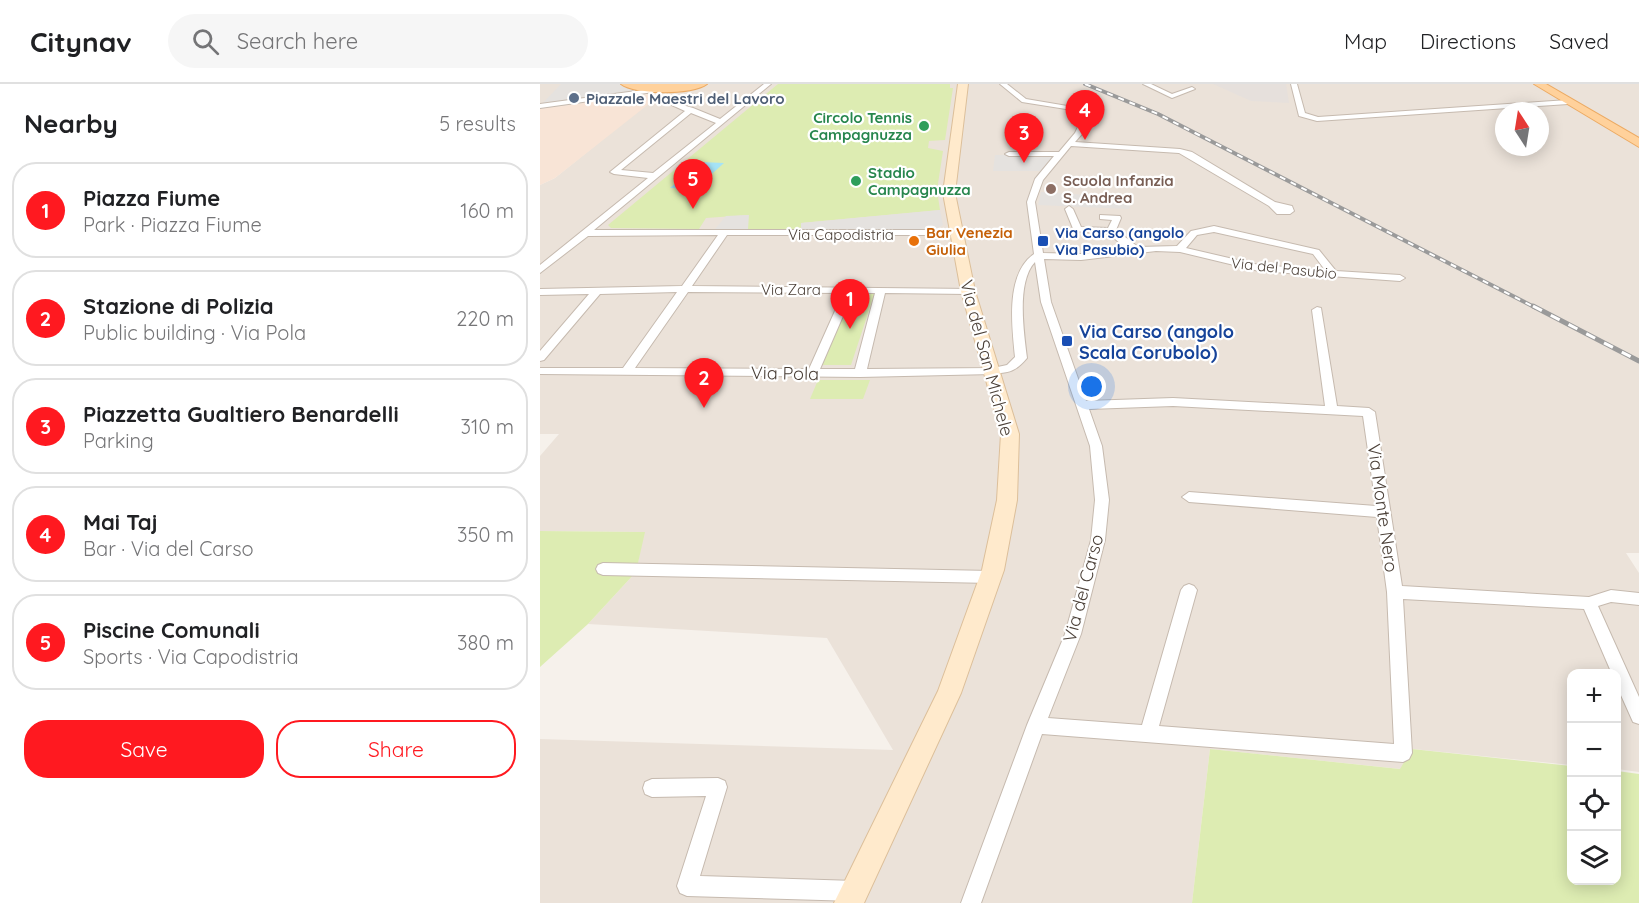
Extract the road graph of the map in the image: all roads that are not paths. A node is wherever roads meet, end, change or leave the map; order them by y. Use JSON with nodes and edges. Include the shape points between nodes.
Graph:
{"nodes":[{"id":1,"x":626,"y":84,"type":"edge"},
{"id":2,"x":702,"y":84,"type":"edge"},
{"id":3,"x":768,"y":84,"type":"edge"},
{"id":4,"x":963,"y":84,"type":"edge"},
{"id":5,"x":1003,"y":84,"type":"edge"},
{"id":6,"x":1146,"y":84,"type":"edge"},
{"id":7,"x":1181,"y":84,"type":"edge"},
{"id":8,"x":1294,"y":84,"type":"edge"},
{"id":9,"x":1539,"y":84,"type":"edge"},
{"id":10,"x":667,"y":89,"type":"junction"},
{"id":11,"x":667,"y":101,"type":"dead end"},
{"id":12,"x":1568,"y":102,"type":"junction"},
{"id":13,"x":540,"y":106,"type":"edge"},
{"id":14,"x":691,"y":110,"type":"junction"},
{"id":15,"x":720,"y":122,"type":"junction"},
{"id":16,"x":1639,"y":143,"type":"edge"},
{"id":17,"x":1064,"y":151,"type":"junction"},
{"id":18,"x":1009,"y":154,"type":"dead end"},
{"id":19,"x":654,"y":176,"type":"junction"},
{"id":20,"x":1272,"y":204,"type":"dead end"},
{"id":21,"x":1069,"y":209,"type":"dead end"},
{"id":22,"x":957,"y":232,"type":"junction"},
{"id":23,"x":585,"y":233,"type":"junction"},
{"id":24,"x":724,"y":233,"type":"junction"},
{"id":25,"x":1180,"y":249,"type":"junction"},
{"id":26,"x":1135,"y":250,"type":"junction"},
{"id":27,"x":1038,"y":256,"type":"junction"},
{"id":28,"x":540,"y":270,"type":"edge"},
{"id":29,"x":1333,"y":273,"type":"junction"},
{"id":30,"x":1400,"y":278,"type":"dead end"},
{"id":31,"x":686,"y":289,"type":"junction"},
{"id":32,"x":598,"y":290,"type":"junction"},
{"id":33,"x":849,"y":290,"type":"junction"},
{"id":34,"x":881,"y":290,"type":"junction"},
{"id":35,"x":540,"y":291,"type":"edge"},
{"id":36,"x":968,"y":291,"type":"junction"},
{"id":37,"x":1317,"y":310,"type":"dead end"},
{"id":38,"x":540,"y":358,"type":"edge"},
{"id":39,"x":540,"y":371,"type":"edge"},
{"id":40,"x":627,"y":371,"type":"junction"},
{"id":41,"x":993,"y":371,"type":"junction"},
{"id":42,"x":813,"y":373,"type":"junction"},
{"id":43,"x":860,"y":373,"type":"junction"},
{"id":44,"x":1082,"y":405,"type":"junction"},
{"id":45,"x":1332,"y":410,"type":"junction"},
{"id":46,"x":1189,"y":497,"type":"dead end"},
{"id":47,"x":1384,"y":512,"type":"junction"},
{"id":48,"x":603,"y":569,"type":"dead end"},
{"id":49,"x":991,"y":577,"type":"junction"},
{"id":50,"x":1189,"y":590,"type":"dead end"},
{"id":51,"x":1395,"y":592,"type":"junction"},
{"id":52,"x":1639,"y":599,"type":"edge"},
{"id":53,"x":1589,"y":603,"type":"junction"},
{"id":54,"x":1639,"y":716,"type":"edge"},
{"id":55,"x":1036,"y":725,"type":"junction"},
{"id":56,"x":1148,"y":734,"type":"junction"},
{"id":57,"x":652,"y":788,"type":"dead end"},
{"id":58,"x":852,"y":897,"type":"edge"},
{"id":59,"x":971,"y":903,"type":"edge"}],
"edges":[{"from":1,"to":10,"type":"main road"},
{"from":2,"to":10,"type":"main road"},
{"from":3,"to":15,"type":"street"},
{"from":4,"to":22,"type":"main road","name":"Via del San Michele","via":[[949,193]]},
{"from":5,"to":17,"type":"street","name":"Via del Carso","via":[[1024,101],[1089,110],[1078,134]]},
{"from":6,"to":7,"type":"street","via":[[1172,96],[1192,89]]},
{"from":8,"to":12,"type":"street","via":[[1302,114],[1312,119]]},
{"from":9,"to":12,"type":"main road"},
{"from":10,"to":13,"type":"street"},
{"from":11,"to":14,"type":"street"},
{"from":12,"to":16,"type":"main road"},
{"from":14,"to":15,"type":"street"},
{"from":14,"to":19,"type":"street","via":[[614,172]]},
{"from":15,"to":19,"type":"street"},
{"from":17,"to":18,"type":"street"},
{"from":17,"to":20,"type":"street","via":[[1180,151]]},
{"from":17,"to":27,"type":"street","name":"Via del Carso","via":[[1039,179],[1031,202]]},
{"from":19,"to":23,"type":"street"},
{"from":21,"to":26,"type":"street","via":[[1077,229],[1111,231]]},
{"from":22,"to":24,"type":"street","name":"Via Capodistria"},
{"from":22,"to":36,"type":"main road","name":"Via del San Michele"},
{"from":23,"to":24,"type":"street","name":"Via Capodistria"},
{"from":23,"to":28,"type":"street"},
{"from":24,"to":31,"type":"street"},
{"from":25,"to":26,"type":"street","name":"Via del Pasubio"},
{"from":25,"to":29,"type":"street","name":"Via del Pasubio","via":[[1258,268]]},
{"from":25,"to":29,"type":"street","via":[[1199,230],[1214,230],[1316,252]]},
{"from":26,"to":27,"type":"street","name":"Via del Pasubio","via":[[1081,257]]},
{"from":27,"to":41,"type":"street","via":[[1024,272],[1016,312],[1021,358],[1011,368]]},
{"from":27,"to":44,"type":"street","name":"Via del Carso","via":[[1046,302]]},
{"from":29,"to":30,"type":"street","name":"Via del Pasubio"},
{"from":31,"to":32,"type":"street","name":"Via Zara"},
{"from":31,"to":33,"type":"street","name":"Via Zara"},
{"from":31,"to":40,"type":"street"},
{"from":32,"to":35,"type":"street","name":"Via Zara"},
{"from":32,"to":38,"type":"street"},
{"from":33,"to":34,"type":"street","name":"Via Zara"},
{"from":33,"to":42,"type":"street"},
{"from":34,"to":36,"type":"street","name":"Via Zara"},
{"from":34,"to":43,"type":"street"},
{"from":36,"to":41,"type":"main road","name":"Via del San Michele"},
{"from":37,"to":45,"type":"street"},
{"from":39,"to":40,"type":"street","name":"Via Pola"},
{"from":40,"to":42,"type":"street","name":"Via Pola"},
{"from":41,"to":43,"type":"street","name":"Via Pola"},
{"from":41,"to":49,"type":"main road","name":"Via del San Michele","via":[[1010,434],[1007,500]]},
{"from":42,"to":43,"type":"street","name":"Via Pola"},
{"from":44,"to":45,"type":"street","name":"Via Monte Nero","via":[[1173,402]]},
{"from":44,"to":55,"type":"street","name":"Via del Carso","via":[[1099,464],[1102,500],[1098,540],[1073,634]]},
{"from":45,"to":47,"type":"street","name":"Via Monte Nero","via":[[1369,412]]},
{"from":46,"to":47,"type":"street"},
{"from":47,"to":51,"type":"street","name":"Via Monte Nero"},
{"from":48,"to":49,"type":"street"},
{"from":49,"to":58,"type":"main road","name":"Via del San Michele","via":[[950,693]]},
{"from":50,"to":56,"type":"street"},
{"from":51,"to":53,"type":"street","name":"Via Monte Nero"},
{"from":51,"to":56,"type":"street","via":[[1403,753]]},
{"from":52,"to":53,"type":"street","name":"Via Monte Nero","via":[[1611,596]]},
{"from":53,"to":54,"type":"street"},
{"from":55,"to":56,"type":"street"},
{"from":55,"to":59,"type":"street","name":"Via del Carso"},
{"from":57,"to":58,"type":"street","name":"Via del San Michele","via":[[718,787],[687,886]]}]}
